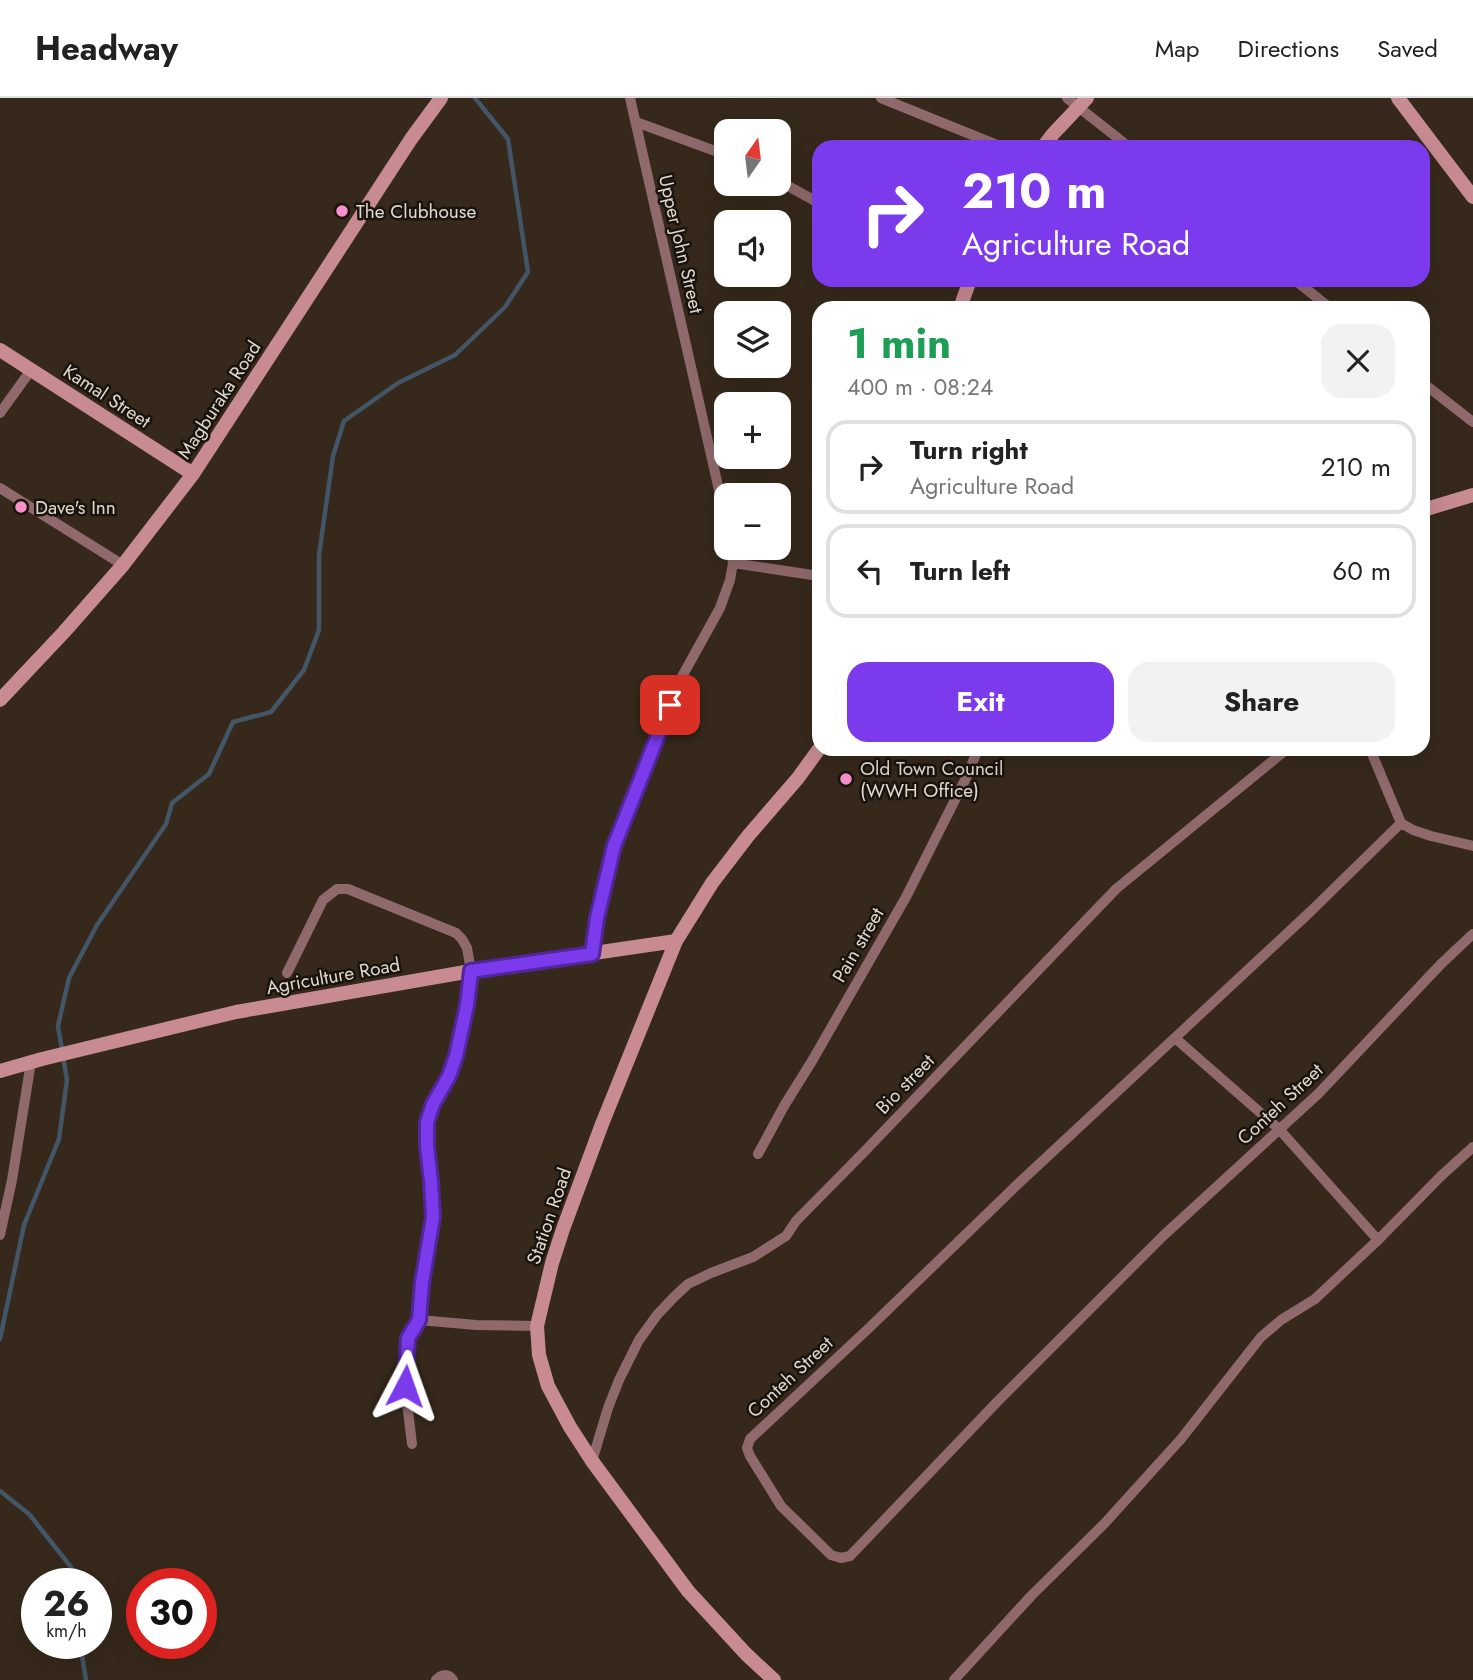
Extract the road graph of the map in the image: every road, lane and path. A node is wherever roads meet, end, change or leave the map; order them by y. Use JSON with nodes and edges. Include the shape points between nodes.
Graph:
{"nodes":[{"id":1,"x":441,"y":98,"type":"edge"},
{"id":2,"x":630,"y":98,"type":"edge"},
{"id":3,"x":881,"y":98,"type":"edge"},
{"id":4,"x":1398,"y":98,"type":"edge"},
{"id":5,"x":1078,"y":101,"type":"edge"},
{"id":6,"x":636,"y":122,"type":"junction"},
{"id":7,"x":985,"y":140,"type":"edge"},
{"id":8,"x":1048,"y":140,"type":"edge"},
{"id":9,"x":1121,"y":140,"type":"edge"},
{"id":10,"x":1430,"y":140,"type":"edge"},
{"id":11,"x":1430,"y":140,"type":"edge"},
{"id":12,"x":714,"y":151,"type":"edge"},
{"id":13,"x":791,"y":188,"type":"edge"},
{"id":14,"x":1473,"y":197,"type":"edge"},
{"id":15,"x":812,"y":199,"type":"edge"},
{"id":16,"x":1304,"y":287,"type":"edge"},
{"id":17,"x":1321,"y":301,"type":"edge"},
{"id":18,"x":0,"y":350,"type":"edge"},
{"id":19,"x":31,"y":370,"type":"junction"},
{"id":20,"x":1430,"y":388,"type":"edge"},
{"id":21,"x":0,"y":413,"type":"edge"},
{"id":22,"x":1473,"y":422,"type":"edge"},
{"id":23,"x":193,"y":474,"type":"junction"},
{"id":24,"x":717,"y":483,"type":"edge"},
{"id":25,"x":0,"y":488,"type":"edge"},
{"id":26,"x":1473,"y":495,"type":"edge"},
{"id":27,"x":1430,"y":508,"type":"edge"},
{"id":28,"x":733,"y":560,"type":"edge"},
{"id":29,"x":733,"y":563,"type":"junction"},
{"id":30,"x":123,"y":565,"type":"junction"},
{"id":31,"x":812,"y":575,"type":"edge"},
{"id":32,"x":0,"y":700,"type":"edge"},
{"id":33,"x":814,"y":756,"type":"edge"},
{"id":34,"x":975,"y":756,"type":"edge"},
{"id":35,"x":1278,"y":756,"type":"edge"},
{"id":36,"x":1373,"y":756,"type":"edge"},
{"id":37,"x":1401,"y":823,"type":"junction"},
{"id":38,"x":1473,"y":846,"type":"edge"},
{"id":39,"x":1473,"y":934,"type":"edge"},
{"id":40,"x":676,"y":941,"type":"junction"},
{"id":41,"x":592,"y":954,"type":"junction"},
{"id":42,"x":471,"y":971,"type":"junction"},
{"id":43,"x":287,"y":973,"type":"dead end"},
{"id":44,"x":1175,"y":1038,"type":"junction"},
{"id":45,"x":37,"y":1061,"type":"junction"},
{"id":46,"x":0,"y":1071,"type":"edge"},
{"id":47,"x":1279,"y":1129,"type":"junction"},
{"id":48,"x":1473,"y":1147,"type":"edge"},
{"id":49,"x":758,"y":1154,"type":"dead end"},
{"id":50,"x":0,"y":1235,"type":"edge"},
{"id":51,"x":1378,"y":1240,"type":"junction"},
{"id":52,"x":419,"y":1320,"type":"junction"},
{"id":53,"x":537,"y":1326,"type":"junction"},
{"id":54,"x":412,"y":1444,"type":"dead end"},
{"id":55,"x":592,"y":1461,"type":"junction"},
{"id":56,"x":436,"y":1680,"type":"edge"},
{"id":57,"x":453,"y":1680,"type":"edge"},
{"id":58,"x":774,"y":1680,"type":"edge"},
{"id":59,"x":954,"y":1680,"type":"edge"}],
"edges":[{"from":1,"to":23,"type":"main road","name":"Magburaka Road"},
{"from":2,"to":6,"type":"street","name":"Upper John Street"},
{"from":3,"to":7,"type":"street"},
{"from":4,"to":11,"type":"main road"},
{"from":5,"to":8,"type":"main road"},
{"from":5,"to":9,"type":"street"},
{"from":6,"to":12,"type":"street"},
{"from":6,"to":24,"type":"street","name":"Upper John Street"},
{"from":10,"to":14,"type":"main road"},
{"from":13,"to":15,"type":"street"},
{"from":16,"to":17,"type":"street"},
{"from":18,"to":19,"type":"main road","name":"Kamal Street"},
{"from":19,"to":21,"type":"street"},
{"from":19,"to":23,"type":"main road","name":"Kamal Street"},
{"from":20,"to":22,"type":"street"},
{"from":23,"to":30,"type":"main road","name":"Magburaka Road"},
{"from":25,"to":30,"type":"street"},
{"from":26,"to":27,"type":"main road"},
{"from":28,"to":29,"type":"street"},
{"from":29,"to":31,"type":"street"},
{"from":29,"to":41,"type":"street","via":[[720,608],[679,682],[614,846]]},
{"from":30,"to":32,"type":"main road","name":"Magburaka Road"},
{"from":33,"to":40,"type":"main road","name":"Station Road","via":[[712,884]]},
{"from":34,"to":49,"type":"street","name":"Pain street","via":[[906,897]]},
{"from":35,"to":55,"type":"street","name":"Bio street","via":[[1108,896],[786,1236],[688,1284],[674,1297],[639,1340],[619,1380]]},
{"from":36,"to":37,"type":"street"},
{"from":37,"to":38,"type":"street"},
{"from":37,"to":44,"type":"street","name":"Conteh Street"},
{"from":39,"to":47,"type":"street","name":"Conteh Street"},
{"from":40,"to":41,"type":"main road","name":"Agriculture Road"},
{"from":40,"to":53,"type":"main road","name":"Station Road","via":[[564,1229]]},
{"from":41,"to":42,"type":"main road","name":"Agriculture Road"},
{"from":42,"to":43,"type":"street","via":[[467,948],[456,933],[337,888],[323,900]]},
{"from":42,"to":45,"type":"main road","name":"Agriculture Road","via":[[236,1012]]},
{"from":42,"to":52,"type":"street","via":[[456,1056],[427,1122],[433,1217]]},
{"from":44,"to":47,"type":"street"},
{"from":44,"to":47,"type":"street","name":"Conteh Street","via":[[750,1438],[750,1456],[781,1506],[831,1555],[850,1556],[1163,1236]]},
{"from":45,"to":46,"type":"main road","name":"Agriculture Road"},
{"from":45,"to":50,"type":"street"},
{"from":47,"to":51,"type":"street"},
{"from":48,"to":51,"type":"street"},
{"from":51,"to":59,"type":"street","via":[[1315,1299],[1261,1337],[1104,1524]]},
{"from":52,"to":53,"type":"street"},
{"from":52,"to":54,"type":"street","via":[[408,1338],[405,1368]]},
{"from":53,"to":55,"type":"main road","name":"Station Road","via":[[548,1386]]},
{"from":55,"to":58,"type":"main road","name":"Station Road","via":[[688,1591]]},
{"from":56,"to":57,"type":"street","via":[[446,1675]]}]}
